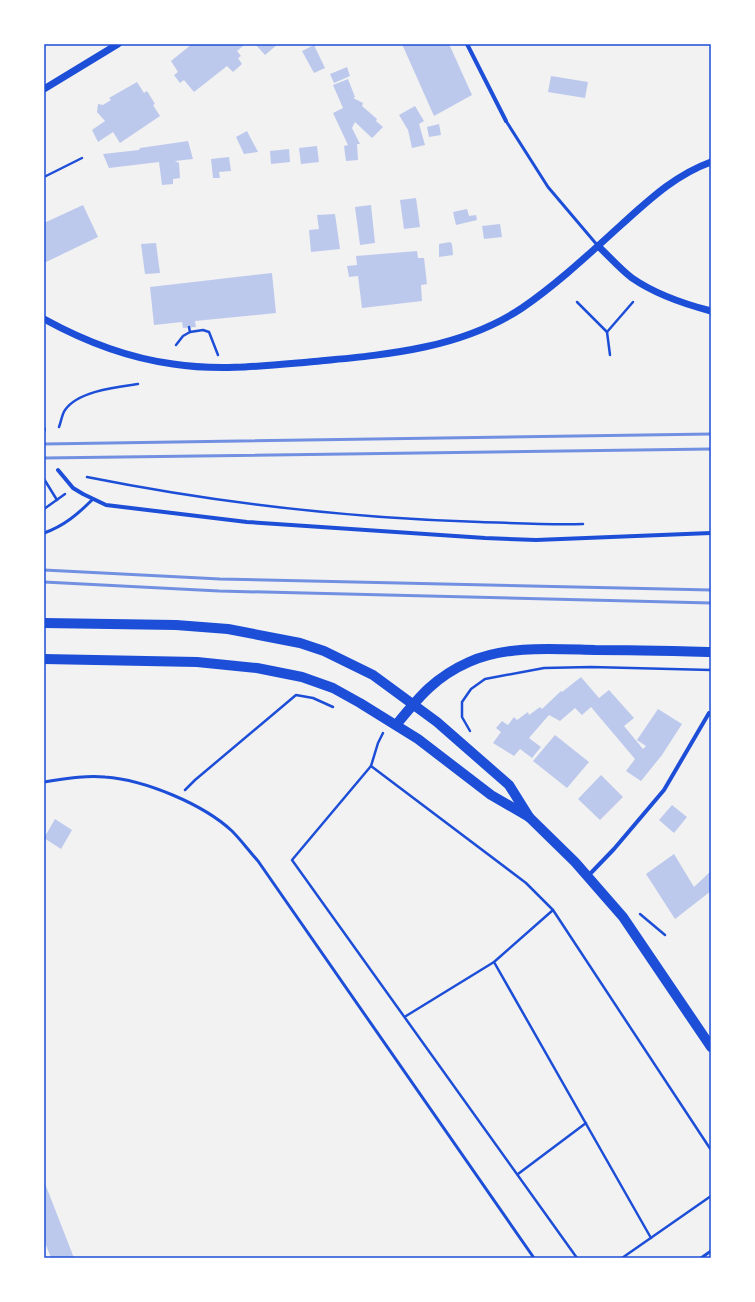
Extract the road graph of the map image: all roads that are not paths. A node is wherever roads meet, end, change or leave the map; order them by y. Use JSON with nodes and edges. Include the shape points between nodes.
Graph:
{"nodes":[{"id":1,"x":118,"y":44,"type":"edge"},
{"id":2,"x":467,"y":44,"type":"edge"},
{"id":3,"x":44,"y":89,"type":"edge"},
{"id":4,"x":506,"y":121,"type":"joint"},
{"id":5,"x":711,"y":162,"type":"edge"},
{"id":6,"x":598,"y":246,"type":"junction"},
{"id":7,"x":711,"y":311,"type":"edge"},
{"id":8,"x":44,"y":320,"type":"edge"},
{"id":9,"x":58,"y":470,"type":"dead end"},
{"id":10,"x":93,"y":499,"type":"junction"},
{"id":11,"x":44,"y":533,"type":"edge"},
{"id":12,"x":711,"y":533,"type":"edge"},
{"id":13,"x":44,"y":623,"type":"edge"},
{"id":14,"x":711,"y":652,"type":"edge"},
{"id":15,"x":44,"y":659,"type":"edge"},
{"id":16,"x":413,"y":704,"type":"junction"},
{"id":17,"x":710,"y":714,"type":"dead end"},
{"id":18,"x":396,"y":725,"type":"junction"},
{"id":19,"x":44,"y":782,"type":"edge"},
{"id":20,"x":529,"y":818,"type":"junction"},
{"id":21,"x":588,"y":876,"type":"junction"},
{"id":22,"x":711,"y":1047,"type":"edge"},
{"id":23,"x":711,"y":1251,"type":"edge"},
{"id":24,"x":534,"y":1258,"type":"edge"},
{"id":25,"x":701,"y":1258,"type":"edge"}],
"edges":[{"from":1,"to":3,"type":"street"},
{"from":2,"to":4,"type":"street"},
{"from":4,"to":6,"type":"lane","via":[[548,187]]},
{"from":5,"to":6,"type":"street","via":[[672,181]]},
{"from":6,"to":7,"type":"street","via":[[630,276],[646,286],[681,302]]},
{"from":6,"to":8,"type":"street","via":[[522,308],[498,322],[456,339],[419,349],[359,357],[223,368],[150,360],[103,346]]},
{"from":9,"to":10,"type":"street","via":[[73,488]]},
{"from":10,"to":11,"type":"lane","via":[[75,516]]},
{"from":10,"to":12,"type":"street","via":[[106,505],[126,508],[247,522],[422,535],[536,540]]},
{"from":13,"to":16,"type":"main road","via":[[176,625],[266,635],[300,643],[348,661],[373,675]]},
{"from":14,"to":16,"type":"main road","via":[[507,652],[490,655],[458,667],[427,688]]},
{"from":15,"to":18,"type":"main road","via":[[197,662],[257,668],[302,677],[333,688]]},
{"from":16,"to":18,"type":"main road"},
{"from":16,"to":20,"type":"main road","via":[[509,785]]},
{"from":17,"to":21,"type":"street","via":[[664,790]]},
{"from":18,"to":20,"type":"main road","via":[[491,795]]},
{"from":19,"to":24,"type":"lane","via":[[80,777],[105,777],[149,786],[206,811],[232,831],[258,861]]},
{"from":20,"to":21,"type":"main road"},
{"from":21,"to":22,"type":"main road","via":[[634,932]]},
{"from":23,"to":25,"type":"lane"}]}
